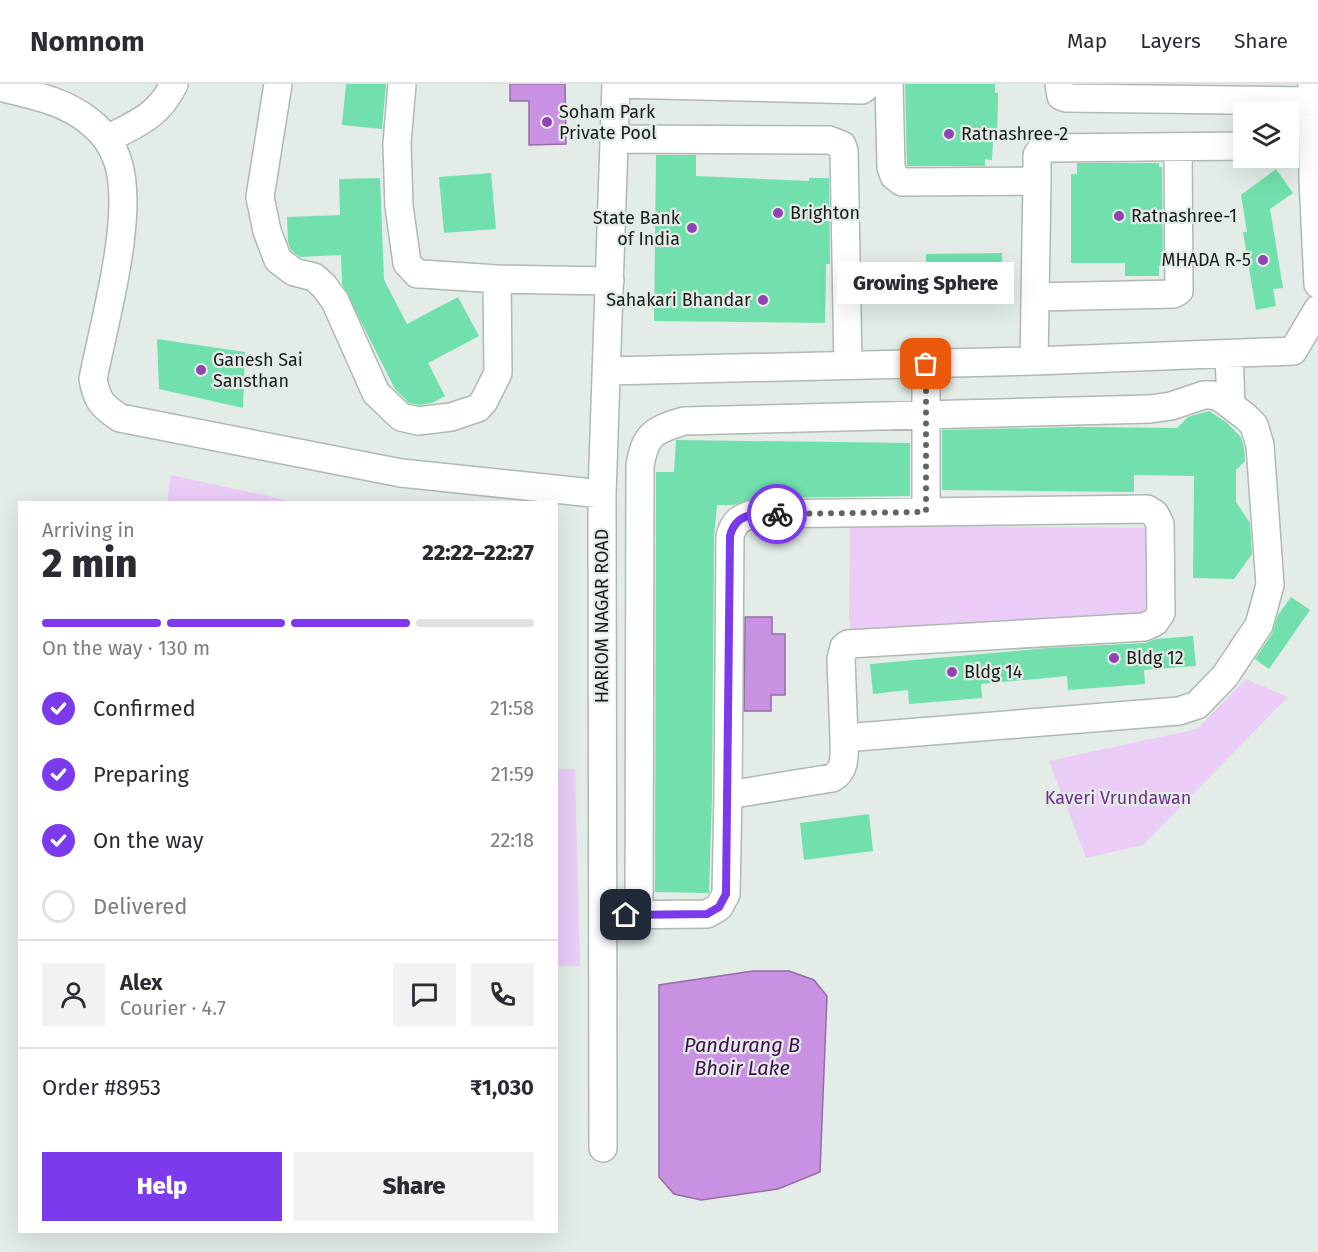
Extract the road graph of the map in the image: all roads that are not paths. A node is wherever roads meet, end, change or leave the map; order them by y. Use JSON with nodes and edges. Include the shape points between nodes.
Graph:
{"nodes":[{"id":1,"x":174,"y":84,"type":"edge"},
{"id":2,"x":278,"y":84,"type":"edge"},
{"id":3,"x":402,"y":84,"type":"edge"},
{"id":4,"x":616,"y":84,"type":"edge"},
{"id":5,"x":650,"y":84,"type":"edge"},
{"id":6,"x":869,"y":84,"type":"edge"},
{"id":7,"x":889,"y":84,"type":"edge"},
{"id":8,"x":1059,"y":84,"type":"edge"},
{"id":9,"x":0,"y":87,"type":"edge"},
{"id":10,"x":1269,"y":92,"type":"edge"},
{"id":11,"x":1312,"y":93,"type":"edge"},
{"id":12,"x":107,"y":139,"type":"junction"},
{"id":13,"x":614,"y":139,"type":"junction"},
{"id":14,"x":1300,"y":140,"type":"edge"},
{"id":15,"x":1233,"y":146,"type":"edge"},
{"id":16,"x":1178,"y":148,"type":"junction"},
{"id":17,"x":1036,"y":181,"type":"junction"},
{"id":18,"x":497,"y":279,"type":"junction"},
{"id":19,"x":610,"y":281,"type":"junction"},
{"id":20,"x":1318,"y":284,"type":"edge"},
{"id":21,"x":1035,"y":297,"type":"junction"},
{"id":22,"x":1318,"y":309,"type":"edge"},
{"id":23,"x":1229,"y":354,"type":"junction"},
{"id":24,"x":1034,"y":361,"type":"junction"},
{"id":25,"x":926,"y":364,"type":"junction"},
{"id":26,"x":848,"y":365,"type":"junction"},
{"id":27,"x":608,"y":371,"type":"junction"},
{"id":28,"x":1231,"y":405,"type":"junction"},
{"id":29,"x":926,"y":415,"type":"junction"},
{"id":30,"x":602,"y":494,"type":"junction"},
{"id":31,"x":926,"y":512,"type":"junction"},
{"id":32,"x":844,"y":738,"type":"junction"},
{"id":33,"x":728,"y":795,"type":"junction"},
{"id":34,"x":603,"y":915,"type":"junction"},
{"id":35,"x":639,"y":915,"type":"junction"},
{"id":36,"x":603,"y":1148,"type":"dead end"}],
"edges":[{"from":1,"to":12,"type":"street","via":[[150,116]]},
{"from":2,"to":18,"type":"street","via":[[260,197],[267,231],[278,260],[294,272],[314,277],[335,301],[376,393],[401,417],[417,421],[451,417],[478,408],[484,401],[498,373]]},
{"from":3,"to":18,"type":"street","via":[[397,144],[399,206],[407,263],[422,274]]},
{"from":4,"to":5,"type":"street"},
{"from":4,"to":13,"type":"street","name":"HARIOM NAGAR ROAD"},
{"from":5,"to":6,"type":"street","via":[[862,90]]},
{"from":7,"to":17,"type":"street","via":[[891,167],[902,182]]},
{"from":8,"to":10,"type":"street","via":[[1061,96],[1066,98]]},
{"from":9,"to":12,"type":"street","via":[[59,102],[89,121]]},
{"from":10,"to":11,"type":"street"},
{"from":11,"to":14,"type":"street"},
{"from":12,"to":30,"type":"street","via":[[118,161],[123,186],[120,244],[93,379],[103,406],[120,418],[401,473]]},
{"from":13,"to":19,"type":"street","name":"HARIOM NAGAR ROAD"},
{"from":13,"to":26,"type":"street","via":[[829,140],[842,145]]},
{"from":14,"to":20,"type":"street"},
{"from":15,"to":16,"type":"street"},
{"from":16,"to":17,"type":"street","via":[[1049,148],[1036,155]]},
{"from":16,"to":21,"type":"street","via":[[1179,291]]},
{"from":17,"to":21,"type":"street"},
{"from":18,"to":19,"type":"street"},
{"from":19,"to":27,"type":"street","name":"HARIOM NAGAR ROAD"},
{"from":21,"to":24,"type":"street"},
{"from":22,"to":23,"type":"street","via":[[1293,351]]},
{"from":23,"to":24,"type":"street"},
{"from":23,"to":28,"type":"street"},
{"from":24,"to":25,"type":"street"},
{"from":25,"to":26,"type":"street"},
{"from":25,"to":29,"type":"street"},
{"from":26,"to":27,"type":"street"},
{"from":27,"to":30,"type":"street","name":"HARIOM NAGAR ROAD"},
{"from":28,"to":29,"type":"street","via":[[1221,398],[1204,395],[1150,409]]},
{"from":28,"to":32,"type":"street","via":[[1254,425],[1260,445],[1270,585],[1258,625],[1225,676],[1197,705],[1179,711]]},
{"from":29,"to":31,"type":"street"},
{"from":29,"to":35,"type":"street","via":[[684,421],[662,428],[643,447],[639,466]]},
{"from":30,"to":34,"type":"street","name":"HARIOM NAGAR ROAD"},
{"from":31,"to":32,"type":"street","via":[[1147,509],[1160,524],[1161,614],[1144,627],[848,644],[841,659]]},
{"from":31,"to":33,"type":"street","via":[[754,514],[736,522],[730,536]]},
{"from":32,"to":33,"type":"street","via":[[843,765],[832,778]]},
{"from":33,"to":35,"type":"street","via":[[726,894],[719,907],[707,914]]},
{"from":34,"to":35,"type":"street"},
{"from":34,"to":36,"type":"street","name":"HARIOM NAGAR ROAD"}]}
